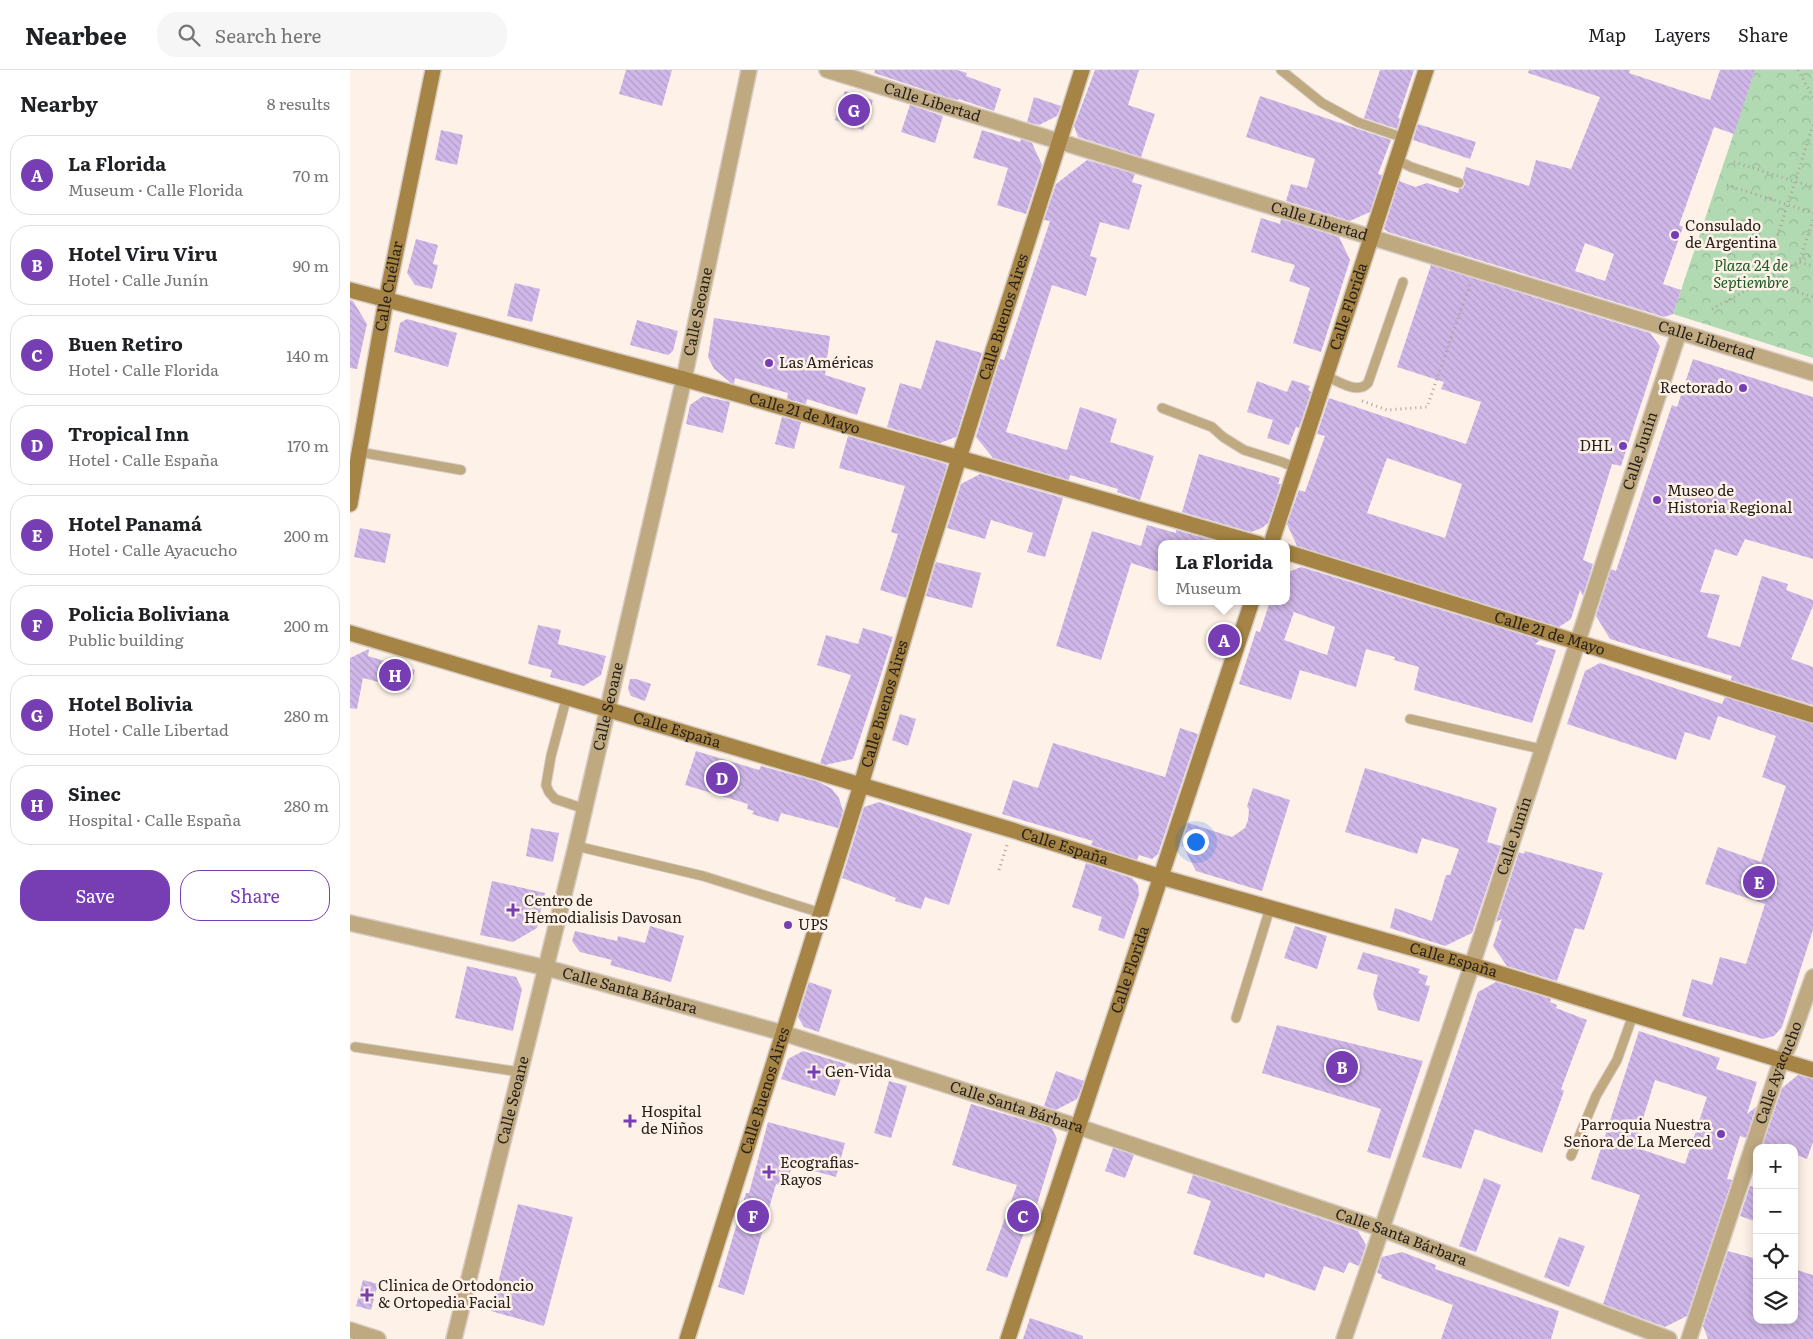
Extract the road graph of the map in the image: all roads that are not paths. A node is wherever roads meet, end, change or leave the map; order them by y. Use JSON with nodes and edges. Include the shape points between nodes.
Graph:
{"nodes":[{"id":1,"x":433,"y":70,"type":"edge"},
{"id":2,"x":749,"y":70,"type":"edge"},
{"id":3,"x":827,"y":70,"type":"edge"},
{"id":4,"x":1082,"y":70,"type":"edge"},
{"id":5,"x":1282,"y":70,"type":"edge"},
{"id":6,"x":1426,"y":70,"type":"edge"},
{"id":7,"x":1404,"y":138,"type":"junction"},
{"id":8,"x":1060,"y":142,"type":"junction"},
{"id":9,"x":1397,"y":160,"type":"junction"},
{"id":10,"x":1459,"y":183,"type":"dead end"},
{"id":11,"x":1372,"y":238,"type":"junction"},
{"id":12,"x":1403,"y":282,"type":"dead end"},
{"id":13,"x":350,"y":290,"type":"edge"},
{"id":14,"x":386,"y":300,"type":"junction"},
{"id":15,"x":1679,"y":332,"type":"junction"},
{"id":16,"x":1813,"y":373,"type":"edge"},
{"id":17,"x":1326,"y":376,"type":"junction"},
{"id":18,"x":684,"y":379,"type":"junction"},
{"id":19,"x":1162,"y":408,"type":"dead end"},
{"id":20,"x":359,"y":452,"type":"junction"},
{"id":21,"x":958,"y":459,"type":"junction"},
{"id":22,"x":1296,"y":468,"type":"junction"},
{"id":23,"x":461,"y":470,"type":"dead end"},
{"id":24,"x":350,"y":504,"type":"edge"},
{"id":25,"x":1245,"y":540,"type":"edge"},
{"id":26,"x":1272,"y":540,"type":"edge"},
{"id":27,"x":1290,"y":553,"type":"edge"},
{"id":28,"x":1251,"y":605,"type":"edge"},
{"id":29,"x":350,"y":633,"type":"edge"},
{"id":30,"x":1576,"y":643,"type":"junction"},
{"id":31,"x":567,"y":696,"type":"junction"},
{"id":32,"x":607,"y":708,"type":"junction"},
{"id":33,"x":1813,"y":715,"type":"edge"},
{"id":34,"x":1410,"y":718,"type":"dead end"},
{"id":35,"x":1541,"y":749,"type":"junction"},
{"id":36,"x":861,"y":784,"type":"junction"},
{"id":37,"x":585,"y":810,"type":"junction"},
{"id":38,"x":576,"y":846,"type":"junction"},
{"id":39,"x":1161,"y":877,"type":"junction"},
{"id":40,"x":1270,"y":908,"type":"junction"},
{"id":41,"x":821,"y":913,"type":"junction"},
{"id":42,"x":350,"y":923,"type":"edge"},
{"id":43,"x":1472,"y":965,"type":"junction"},
{"id":44,"x":547,"y":968,"type":"junction"},
{"id":45,"x":1813,"y":977,"type":"edge"},
{"id":46,"x":1633,"y":1015,"type":"junction"},
{"id":47,"x":1236,"y":1018,"type":"dead end"},
{"id":48,"x":783,"y":1033,"type":"junction"},
{"id":49,"x":355,"y":1047,"type":"dead end"},
{"id":50,"x":1781,"y":1061,"type":"junction"},
{"id":51,"x":1813,"y":1070,"type":"edge"},
{"id":52,"x":520,"y":1072,"type":"junction"},
{"id":53,"x":1079,"y":1127,"type":"junction"},
{"id":54,"x":1571,"y":1156,"type":"dead end"},
{"id":55,"x":1382,"y":1229,"type":"junction"},
{"id":56,"x":350,"y":1330,"type":"edge"},
{"id":57,"x":378,"y":1339,"type":"edge"},
{"id":58,"x":454,"y":1339,"type":"edge"},
{"id":59,"x":687,"y":1339,"type":"edge"},
{"id":60,"x":1008,"y":1339,"type":"edge"},
{"id":61,"x":1344,"y":1339,"type":"edge"},
{"id":62,"x":1669,"y":1339,"type":"edge"},
{"id":63,"x":1689,"y":1339,"type":"edge"}],
"edges":[{"from":1,"to":14,"type":"street","name":"Calle Cuéllar"},
{"from":2,"to":18,"type":"street","name":"Calle Seoane"},
{"from":3,"to":8,"type":"street","name":"Calle Libertad"},
{"from":4,"to":8,"type":"street","name":"Calle Buenos Aires"},
{"from":5,"to":7,"type":"lane","via":[[1322,103],[1357,122]]},
{"from":6,"to":7,"type":"street","name":"Calle Florida"},
{"from":7,"to":9,"type":"street","name":"Calle Florida"},
{"from":8,"to":11,"type":"street","name":"Calle Libertad"},
{"from":8,"to":21,"type":"street","name":"Calle Buenos Aires"},
{"from":9,"to":10,"type":"lane"},
{"from":9,"to":11,"type":"street","name":"Calle Florida"},
{"from":11,"to":15,"type":"street","name":"Calle Libertad"},
{"from":11,"to":17,"type":"street","name":"Calle Florida"},
{"from":12,"to":17,"type":"lane","via":[[1368,383],[1357,388]]},
{"from":13,"to":14,"type":"street","name":"Calle 21 de Mayo"},
{"from":14,"to":18,"type":"street","name":"Calle 21 de Mayo"},
{"from":14,"to":20,"type":"street","name":"Calle Cuéllar"},
{"from":15,"to":16,"type":"street","name":"Calle Libertad"},
{"from":15,"to":30,"type":"street","name":"Calle Junín"},
{"from":17,"to":22,"type":"street","name":"Calle Florida"},
{"from":18,"to":21,"type":"street","name":"Calle 21 de Mayo"},
{"from":18,"to":32,"type":"street","name":"Calle Seoane"},
{"from":19,"to":22,"type":"lane","via":[[1212,427],[1223,438],[1244,450]]},
{"from":20,"to":23,"type":"lane"},
{"from":20,"to":24,"type":"street","name":"Calle Cuéllar"},
{"from":21,"to":25,"type":"street","name":"Calle 21 de Mayo"},
{"from":21,"to":36,"type":"street","name":"Calle Buenos Aires","via":[[925,555]]},
{"from":22,"to":26,"type":"street","name":"Calle Florida"},
{"from":27,"to":30,"type":"street","name":"Calle 21 de Mayo"},
{"from":28,"to":39,"type":"street","name":"Calle Florida"},
{"from":29,"to":31,"type":"street","name":"Calle España"},
{"from":30,"to":33,"type":"street","name":"Calle 21 de Mayo"},
{"from":30,"to":35,"type":"street","name":"Calle Junín"},
{"from":31,"to":32,"type":"street","name":"Calle España"},
{"from":31,"to":37,"type":"lane","via":[[546,785],[555,799]]},
{"from":32,"to":36,"type":"street","name":"Calle España"},
{"from":32,"to":37,"type":"street","name":"Calle Seoane"},
{"from":34,"to":35,"type":"lane"},
{"from":35,"to":43,"type":"street","name":"Calle Junín"},
{"from":36,"to":39,"type":"street","name":"Calle España"},
{"from":36,"to":41,"type":"street","name":"Calle Buenos Aires"},
{"from":37,"to":38,"type":"street","name":"Calle Seoane"},
{"from":38,"to":41,"type":"lane","via":[[703,876]]},
{"from":38,"to":44,"type":"street","name":"Calle Seoane"},
{"from":39,"to":40,"type":"street","name":"Calle España"},
{"from":39,"to":53,"type":"street","name":"Calle Florida"},
{"from":40,"to":43,"type":"street","name":"Calle España"},
{"from":40,"to":47,"type":"lane"},
{"from":41,"to":48,"type":"street","name":"Calle Buenos Aires"},
{"from":42,"to":44,"type":"street","name":"Calle Santa Bárbara"},
{"from":43,"to":46,"type":"street","name":"Calle España"},
{"from":43,"to":55,"type":"street","name":"Calle Junín"},
{"from":44,"to":48,"type":"street","name":"Calle Santa Bárbara"},
{"from":44,"to":52,"type":"street","name":"Calle Seoane"},
{"from":45,"to":50,"type":"street","name":"Calle Ayacucho"},
{"from":46,"to":50,"type":"street","name":"Calle España"},
{"from":46,"to":54,"type":"lane","via":[[1617,1060],[1596,1096]]},
{"from":48,"to":53,"type":"street","name":"Calle Santa Bárbara"},
{"from":48,"to":59,"type":"street","name":"Calle Buenos Aires"},
{"from":49,"to":52,"type":"lane"},
{"from":50,"to":51,"type":"street","name":"Calle España"},
{"from":50,"to":63,"type":"street","name":"Calle Ayacucho"},
{"from":52,"to":58,"type":"street","name":"Calle Seoane"},
{"from":53,"to":55,"type":"street","name":"Calle Santa Bárbara"},
{"from":53,"to":60,"type":"street","name":"Calle Florida"},
{"from":55,"to":61,"type":"street","name":"Calle Junín"},
{"from":55,"to":62,"type":"street","name":"Calle Santa Bárbara"},
{"from":56,"to":57,"type":"street"}]}
